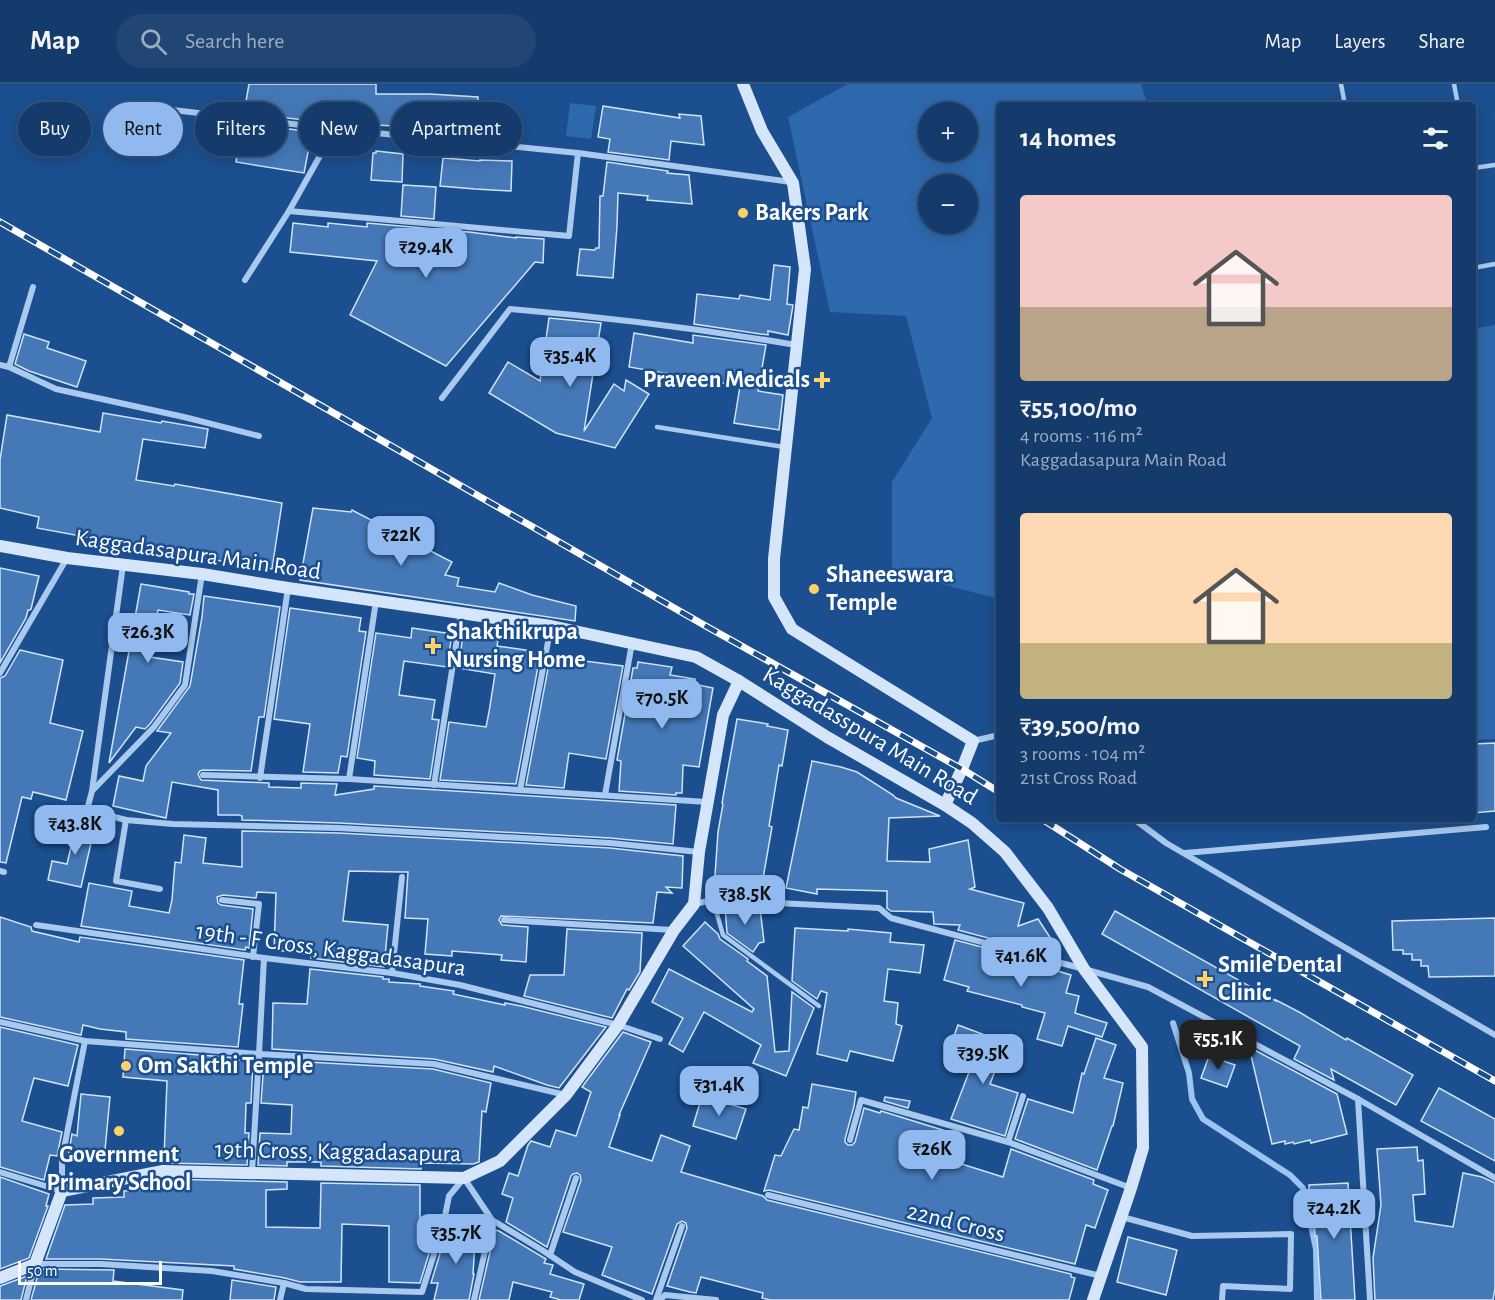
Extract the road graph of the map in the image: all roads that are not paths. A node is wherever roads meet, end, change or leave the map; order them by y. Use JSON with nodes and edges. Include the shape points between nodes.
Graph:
{"nodes":[{"id":1,"x":744,"y":84,"type":"edge"},
{"id":2,"x":1341,"y":84,"type":"edge"},
{"id":3,"x":1454,"y":84,"type":"edge"},
{"id":4,"x":1344,"y":102,"type":"edge"},
{"id":5,"x":1457,"y":102,"type":"edge"},
{"id":6,"x":183,"y":111,"type":"edge"},
{"id":7,"x":299,"y":125,"type":"edge"},
{"id":8,"x":379,"y":133,"type":"edge"},
{"id":9,"x":578,"y":153,"type":"junction"},
{"id":10,"x":320,"y":156,"type":"edge"},
{"id":11,"x":1495,"y":165,"type":"edge"},
{"id":12,"x":1476,"y":168,"type":"edge"},
{"id":13,"x":793,"y":183,"type":"junction"},
{"id":14,"x":289,"y":211,"type":"junction"},
{"id":15,"x":1495,"y":264,"type":"edge"},
{"id":16,"x":1476,"y":267,"type":"edge"},
{"id":17,"x":245,"y":280,"type":"dead end"},
{"id":18,"x":33,"y":287,"type":"dead end"},
{"id":19,"x":797,"y":345,"type":"junction"},
{"id":20,"x":0,"y":365,"type":"edge"},
{"id":21,"x":9,"y":367,"type":"junction"},
{"id":22,"x":442,"y":398,"type":"dead end"},
{"id":23,"x":657,"y":427,"type":"dead end"},
{"id":24,"x":259,"y":436,"type":"dead end"},
{"id":25,"x":786,"y":447,"type":"junction"},
{"id":26,"x":0,"y":546,"type":"edge"},
{"id":27,"x":67,"y":558,"type":"junction"},
{"id":28,"x":123,"y":565,"type":"junction"},
{"id":29,"x":202,"y":574,"type":"junction"},
{"id":30,"x":288,"y":588,"type":"junction"},
{"id":31,"x":376,"y":601,"type":"junction"},
{"id":32,"x":461,"y":613,"type":"junction"},
{"id":33,"x":551,"y":626,"type":"junction"},
{"id":34,"x":632,"y":644,"type":"junction"},
{"id":35,"x":0,"y":673,"type":"edge"},
{"id":36,"x":739,"y":681,"type":"junction"},
{"id":37,"x":996,"y":736,"type":"edge"},
{"id":38,"x":973,"y":741,"type":"junction"},
{"id":39,"x":203,"y":775,"type":"dead end"},
{"id":40,"x":260,"y":778,"type":"junction"},
{"id":41,"x":349,"y":779,"type":"junction"},
{"id":42,"x":434,"y":785,"type":"junction"},
{"id":43,"x":520,"y":790,"type":"junction"},
{"id":44,"x":92,"y":791,"type":"junction"},
{"id":45,"x":605,"y":795,"type":"junction"},
{"id":46,"x":707,"y":802,"type":"junction"},
{"id":47,"x":945,"y":805,"type":"junction"},
{"id":48,"x":126,"y":820,"type":"junction"},
{"id":49,"x":1138,"y":822,"type":"edge"},
{"id":50,"x":1486,"y":827,"type":"dead end"},
{"id":51,"x":699,"y":852,"type":"junction"},
{"id":52,"x":1185,"y":853,"type":"junction"},
{"id":53,"x":402,"y":877,"type":"dead end"},
{"id":54,"x":160,"y":889,"type":"dead end"},
{"id":55,"x":222,"y":900,"type":"dead end"},
{"id":56,"x":713,"y":900,"type":"junction"},
{"id":57,"x":694,"y":904,"type":"junction"},
{"id":58,"x":504,"y":920,"type":"dead end"},
{"id":59,"x":36,"y":925,"type":"dead end"},
{"id":60,"x":674,"y":930,"type":"junction"},
{"id":61,"x":253,"y":957,"type":"junction"},
{"id":62,"x":264,"y":958,"type":"junction"},
{"id":63,"x":1084,"y":969,"type":"junction"},
{"id":64,"x":392,"y":973,"type":"junction"},
{"id":65,"x":819,"y":1006,"type":"dead end"},
{"id":66,"x":0,"y":1022,"type":"edge"},
{"id":67,"x":618,"y":1025,"type":"junction"},
{"id":68,"x":1495,"y":1035,"type":"edge"},
{"id":69,"x":660,"y":1039,"type":"dead end"},
{"id":70,"x":85,"y":1041,"type":"junction"},
{"id":71,"x":260,"y":1054,"type":"junction"},
{"id":72,"x":566,"y":1095,"type":"junction"},
{"id":73,"x":1023,"y":1096,"type":"dead end"},
{"id":74,"x":1358,"y":1100,"type":"junction"},
{"id":75,"x":850,"y":1140,"type":"dead end"},
{"id":76,"x":1008,"y":1142,"type":"junction"},
{"id":77,"x":0,"y":1172,"type":"edge"},
{"id":78,"x":252,"y":1172,"type":"junction"},
{"id":79,"x":464,"y":1178,"type":"junction"},
{"id":80,"x":576,"y":1178,"type":"dead end"},
{"id":81,"x":1495,"y":1178,"type":"edge"},
{"id":82,"x":1131,"y":1188,"type":"junction"},
{"id":83,"x":62,"y":1191,"type":"junction"},
{"id":84,"x":768,"y":1195,"type":"dead end"},
{"id":85,"x":1121,"y":1217,"type":"junction"},
{"id":86,"x":492,"y":1220,"type":"junction"},
{"id":87,"x":682,"y":1226,"type":"dead end"},
{"id":88,"x":550,"y":1255,"type":"junction"},
{"id":89,"x":35,"y":1264,"type":"junction"},
{"id":90,"x":1101,"y":1276,"type":"junction"},
{"id":91,"x":0,"y":1278,"type":"edge"},
{"id":92,"x":284,"y":1283,"type":"junction"},
{"id":93,"x":373,"y":1290,"type":"junction"},
{"id":94,"x":26,"y":1300,"type":"edge"},
{"id":95,"x":280,"y":1300,"type":"edge"},
{"id":96,"x":370,"y":1300,"type":"edge"},
{"id":97,"x":474,"y":1300,"type":"edge"},
{"id":98,"x":642,"y":1300,"type":"edge"},
{"id":99,"x":658,"y":1300,"type":"edge"},
{"id":100,"x":716,"y":1300,"type":"edge"},
{"id":101,"x":1093,"y":1300,"type":"edge"},
{"id":102,"x":1222,"y":1300,"type":"edge"},
{"id":103,"x":1370,"y":1300,"type":"edge"}],
"edges":[{"from":1,"to":13,"type":"street","via":[[762,131]]},
{"from":2,"to":4,"type":"lane"},
{"from":3,"to":5,"type":"lane"},
{"from":6,"to":7,"type":"street"},
{"from":8,"to":9,"type":"street"},
{"from":9,"to":13,"type":"street"},
{"from":9,"to":14,"type":"street","via":[[569,236]]},
{"from":10,"to":14,"type":"street"},
{"from":11,"to":12,"type":"lane"},
{"from":13,"to":19,"type":"street","via":[[805,269]]},
{"from":14,"to":17,"type":"street"},
{"from":15,"to":16,"type":"lane"},
{"from":18,"to":21,"type":"street"},
{"from":19,"to":22,"type":"street","via":[[510,309]]},
{"from":19,"to":25,"type":"street"},
{"from":20,"to":21,"type":"street"},
{"from":21,"to":24,"type":"street","via":[[56,389]]},
{"from":23,"to":25,"type":"lane"},
{"from":25,"to":38,"type":"street","via":[[774,559],[774,597],[792,629]]},
{"from":26,"to":27,"type":"street","name":"Kaggadasapura Main Road"},
{"from":27,"to":28,"type":"street","name":"Kaggadasapura Main Road"},
{"from":27,"to":35,"type":"street"},
{"from":28,"to":29,"type":"street","name":"Kaggadasapura Main Road"},
{"from":28,"to":44,"type":"street"},
{"from":29,"to":30,"type":"street","name":"Kaggadasapura Main Road"},
{"from":29,"to":44,"type":"street","via":[[185,685],[154,727]]},
{"from":30,"to":31,"type":"street","name":"Kaggadasapura Main Road"},
{"from":30,"to":40,"type":"street"},
{"from":31,"to":32,"type":"street","name":"Kaggadasapura Main Road"},
{"from":31,"to":41,"type":"street"},
{"from":32,"to":33,"type":"street","name":"Kaggadasapura Main Road"},
{"from":32,"to":42,"type":"street"},
{"from":33,"to":34,"type":"street","name":"Kaggadasapura Main Road"},
{"from":33,"to":43,"type":"street"},
{"from":34,"to":36,"type":"street","name":"Kaggadasapura Main Road","via":[[696,657]]},
{"from":34,"to":45,"type":"street"},
{"from":36,"to":46,"type":"street","via":[[723,715]]},
{"from":36,"to":47,"type":"street","name":"Kaggadasspura Main Road"},
{"from":37,"to":38,"type":"street"},
{"from":38,"to":47,"type":"street"},
{"from":39,"to":40,"type":"street"},
{"from":40,"to":41,"type":"street"},
{"from":41,"to":42,"type":"street"},
{"from":42,"to":43,"type":"street"},
{"from":43,"to":45,"type":"street"},
{"from":44,"to":48,"type":"street","via":[[87,810]]},
{"from":45,"to":46,"type":"street"},
{"from":46,"to":51,"type":"street"},
{"from":47,"to":63,"type":"street","name":"Kaggadasspura Main Road","via":[[1005,852],[1048,908]]},
{"from":48,"to":51,"type":"street","via":[[598,842]]},
{"from":48,"to":54,"type":"street","via":[[116,881]]},
{"from":49,"to":52,"type":"street"},
{"from":50,"to":52,"type":"street"},
{"from":51,"to":57,"type":"street"},
{"from":52,"to":68,"type":"street"},
{"from":53,"to":64,"type":"street"},
{"from":55,"to":61,"type":"street","via":[[258,904]]},
{"from":56,"to":57,"type":"street"},
{"from":56,"to":63,"type":"street","via":[[879,908],[891,918]]},
{"from":56,"to":65,"type":"lane","via":[[723,935]]},
{"from":57,"to":60,"type":"street","name":"19th Cross, Kaggadasapura"},
{"from":58,"to":60,"type":"street"},
{"from":59,"to":61,"type":"street","name":"19th - F Cross, Kaggadasapura"},
{"from":60,"to":67,"type":"street","name":"19th Cross, Kaggadasapura"},
{"from":61,"to":62,"type":"street","name":"19th - F Cross, Kaggadasapura"},
{"from":62,"to":64,"type":"street","name":"19th - F Cross, Kaggadasapura"},
{"from":62,"to":71,"type":"street"},
{"from":63,"to":74,"type":"street","via":[[1148,987]]},
{"from":63,"to":82,"type":"street","via":[[1142,1047],[1143,1148]]},
{"from":64,"to":67,"type":"street","name":"19th - F Cross, Kaggadasapura","via":[[460,985]]},
{"from":66,"to":70,"type":"street"},
{"from":67,"to":69,"type":"street","name":"19th - F Cross, Kaggadasapura"},
{"from":67,"to":72,"type":"street","name":"19th Cross, Kaggadasapura"},
{"from":70,"to":71,"type":"street"},
{"from":70,"to":83,"type":"street","via":[[62,1159]]},
{"from":71,"to":72,"type":"street","via":[[434,1064]]},
{"from":71,"to":78,"type":"street"},
{"from":72,"to":79,"type":"street","name":"19th Cross, Kaggadasapura","via":[[501,1161]]},
{"from":73,"to":76,"type":"street"},
{"from":74,"to":81,"type":"street"},
{"from":74,"to":103,"type":"street"},
{"from":75,"to":76,"type":"street","via":[[861,1100]]},
{"from":76,"to":82,"type":"street"},
{"from":77,"to":83,"type":"street"},
{"from":78,"to":79,"type":"street","name":"19th Cross, Kaggadasapura"},
{"from":78,"to":83,"type":"street","name":"19th Cross, Kaggadasapura","via":[[163,1170]]},
{"from":79,"to":86,"type":"street"},
{"from":79,"to":93,"type":"street","via":[[449,1196],[422,1292]]},
{"from":80,"to":88,"type":"street"},
{"from":82,"to":85,"type":"street"},
{"from":83,"to":89,"type":"street"},
{"from":84,"to":90,"type":"street","name":"22nd Cross"},
{"from":85,"to":90,"type":"street"},
{"from":85,"to":102,"type":"street","via":[[1192,1236],[1291,1234],[1290,1289],[1223,1286]]},
{"from":86,"to":88,"type":"street"},
{"from":86,"to":97,"type":"street"},
{"from":87,"to":99,"type":"street"},
{"from":88,"to":98,"type":"street","via":[[575,1272]]},
{"from":89,"to":91,"type":"street"},
{"from":89,"to":92,"type":"street","via":[[212,1271]]},
{"from":89,"to":94,"type":"street"},
{"from":90,"to":101,"type":"street"},
{"from":92,"to":93,"type":"street","via":[[306,1289]]},
{"from":92,"to":95,"type":"street"},
{"from":93,"to":96,"type":"street"},
{"from":99,"to":100,"type":"street","via":[[665,1295]]}]}
